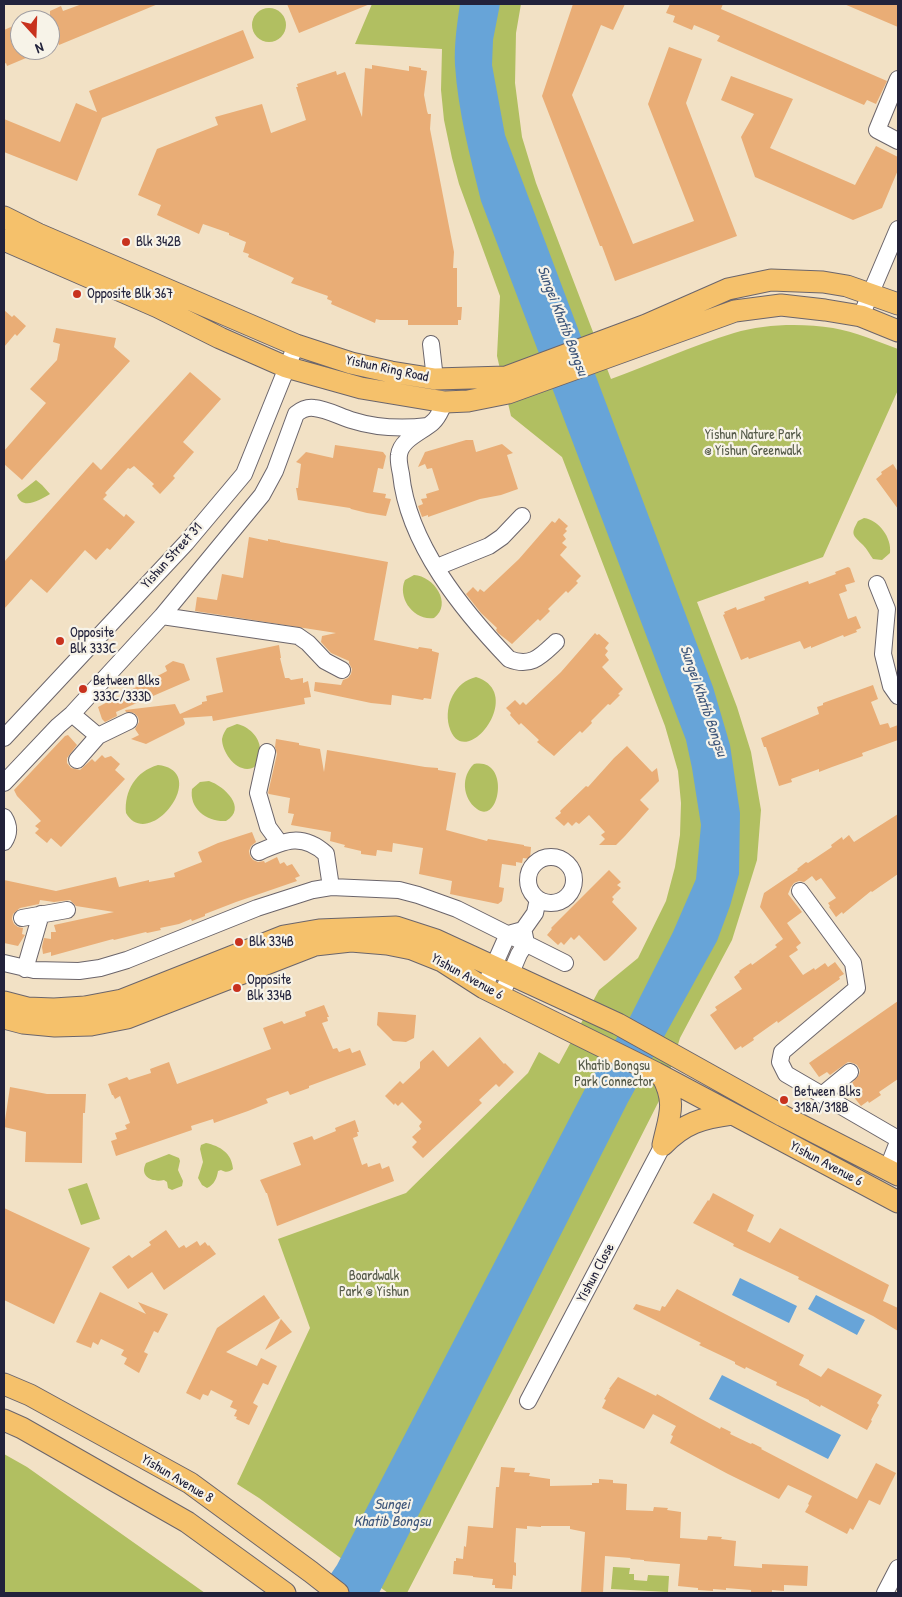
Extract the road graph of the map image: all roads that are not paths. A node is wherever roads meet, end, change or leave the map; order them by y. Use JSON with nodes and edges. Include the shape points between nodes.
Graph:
{"nodes":[{"id":1,"x":898,"y":79,"type":"edge"},
{"id":2,"x":898,"y":141,"type":"edge"},
{"id":3,"x":4,"y":217,"type":"edge"},
{"id":4,"x":898,"y":229,"type":"edge"},
{"id":5,"x":4,"y":240,"type":"edge"},
{"id":6,"x":728,"y":289,"type":"junction"},
{"id":7,"x":871,"y":294,"type":"junction"},
{"id":8,"x":898,"y":304,"type":"edge"},
{"id":9,"x":735,"y":311,"type":"junction"},
{"id":10,"x":862,"y":316,"type":"junction"},
{"id":11,"x":898,"y":331,"type":"edge"},
{"id":12,"x":431,"y":344,"type":"dead end"},
{"id":13,"x":296,"y":345,"type":"junction"},
{"id":14,"x":366,"y":366,"type":"junction"},
{"id":15,"x":286,"y":367,"type":"junction"},
{"id":16,"x":530,"y":378,"type":"junction"},
{"id":17,"x":435,"y":379,"type":"junction"},
{"id":18,"x":361,"y":388,"type":"junction"},
{"id":19,"x":445,"y":402,"type":"junction"},
{"id":20,"x":428,"y":426,"type":"junction"},
{"id":21,"x":522,"y":516,"type":"dead end"},
{"id":22,"x":437,"y":567,"type":"junction"},
{"id":23,"x":877,"y":584,"type":"dead end"},
{"id":24,"x":162,"y":616,"type":"junction"},
{"id":25,"x":556,"y":642,"type":"dead end"},
{"id":26,"x":342,"y":670,"type":"dead end"},
{"id":27,"x":898,"y":696,"type":"edge"},
{"id":28,"x":72,"y":714,"type":"junction"},
{"id":29,"x":129,"y":721,"type":"dead end"},
{"id":30,"x":98,"y":736,"type":"junction"},
{"id":31,"x":4,"y":738,"type":"edge"},
{"id":32,"x":267,"y":752,"type":"dead end"},
{"id":33,"x":77,"y":760,"type":"dead end"},
{"id":34,"x":4,"y":783,"type":"edge"},
{"id":35,"x":4,"y":817,"type":"edge"},
{"id":36,"x":4,"y":842,"type":"edge"},
{"id":37,"x":279,"y":842,"type":"junction"},
{"id":38,"x":259,"y":852,"type":"dead end"},
{"id":39,"x":331,"y":886,"type":"junction"},
{"id":40,"x":800,"y":891,"type":"dead end"},
{"id":41,"x":541,"y":905,"type":"dead end"},
{"id":42,"x":67,"y":910,"type":"dead end"},
{"id":43,"x":41,"y":914,"type":"junction"},
{"id":44,"x":22,"y":918,"type":"dead end"},
{"id":45,"x":519,"y":936,"type":"junction"},
{"id":46,"x":416,"y":942,"type":"junction"},
{"id":47,"x":4,"y":963,"type":"edge"},
{"id":48,"x":565,"y":963,"type":"dead end"},
{"id":49,"x":25,"y":968,"type":"junction"},
{"id":50,"x":501,"y":970,"type":"junction"},
{"id":51,"x":493,"y":992,"type":"junction"},
{"id":52,"x":4,"y":1002,"type":"edge"},
{"id":53,"x":4,"y":1018,"type":"edge"},
{"id":54,"x":850,"y":1072,"type":"dead end"},
{"id":55,"x":659,"y":1074,"type":"junction"},
{"id":56,"x":822,"y":1094,"type":"junction"},
{"id":57,"x":732,"y":1114,"type":"junction"},
{"id":58,"x":898,"y":1141,"type":"edge"},
{"id":59,"x":662,"y":1145,"type":"junction"},
{"id":60,"x":893,"y":1173,"type":"edge"},
{"id":61,"x":898,"y":1202,"type":"edge"},
{"id":62,"x":4,"y":1384,"type":"edge"},
{"id":63,"x":528,"y":1401,"type":"dead end"},
{"id":64,"x":4,"y":1420,"type":"edge"},
{"id":65,"x":898,"y":1568,"type":"edge"},
{"id":66,"x":285,"y":1593,"type":"edge"},
{"id":67,"x":338,"y":1593,"type":"edge"},
{"id":68,"x":885,"y":1593,"type":"edge"}],
"edges":[{"from":1,"to":2,"type":"street","via":[[877,130]]},
{"from":3,"to":13,"type":"main road","name":"Yishun Ring Road"},
{"from":4,"to":7,"type":"street"},
{"from":5,"to":15,"type":"main road","name":"Yishun Ring Road"},
{"from":6,"to":7,"type":"main road","name":"Yishun Ring Road","via":[[771,280],[822,282]]},
{"from":6,"to":9,"type":"main road"},
{"from":6,"to":16,"type":"main road","name":"Yishun Ring Road","via":[[601,342]]},
{"from":7,"to":8,"type":"main road","name":"Yishun Ring Road"},
{"from":7,"to":10,"type":"street"},
{"from":9,"to":10,"type":"main road","name":"Yishun Ring Road","via":[[781,305]]},
{"from":9,"to":16,"type":"main road","name":"Yishun Ring Road","via":[[592,364]]},
{"from":10,"to":11,"type":"main road","name":"Yishun Ring Road"},
{"from":12,"to":17,"type":"street"},
{"from":13,"to":14,"type":"main road","name":"Yishun Ring Road"},
{"from":13,"to":15,"type":"street","name":"Yishun Street 31"},
{"from":14,"to":17,"type":"main road","name":"Yishun Ring Road"},
{"from":14,"to":18,"type":"main road"},
{"from":15,"to":18,"type":"main road","name":"Yishun Ring Road"},
{"from":15,"to":31,"type":"street","name":"Yishun Street 31","via":[[244,474],[186,543]]},
{"from":16,"to":17,"type":"main road","name":"Yishun Ring Road"},
{"from":16,"to":19,"type":"main road","name":"Yishun Ring Road","via":[[508,393]]},
{"from":18,"to":19,"type":"main road","name":"Yishun Ring Road"},
{"from":19,"to":20,"type":"street"},
{"from":20,"to":22,"type":"street","via":[[404,443],[398,455],[407,506]]},
{"from":20,"to":24,"type":"street","via":[[400,428],[366,423],[312,408],[303,409],[296,414],[275,471],[262,495]]},
{"from":21,"to":22,"type":"street","via":[[489,546]]},
{"from":22,"to":25,"type":"street","via":[[462,606],[509,659],[525,663],[539,658]]},
{"from":23,"to":27,"type":"street","via":[[887,609],[883,654]]},
{"from":24,"to":26,"type":"street","via":[[298,636],[325,661]]},
{"from":24,"to":28,"type":"street"},
{"from":28,"to":30,"type":"street"},
{"from":28,"to":34,"type":"street"},
{"from":29,"to":30,"type":"street"},
{"from":30,"to":33,"type":"street"},
{"from":32,"to":37,"type":"street","via":[[258,793],[268,826]]},
{"from":35,"to":36,"type":"street","via":[[9,829]]},
{"from":37,"to":38,"type":"street"},
{"from":37,"to":39,"type":"street","via":[[302,840],[321,849],[326,854]]},
{"from":39,"to":45,"type":"street","via":[[399,890],[456,909]]},
{"from":39,"to":49,"type":"street","via":[[258,908],[100,968],[55,971]]},
{"from":40,"to":56,"type":"street","via":[[853,963],[857,988],[782,1052],[780,1062],[786,1074]]},
{"from":41,"to":45,"type":"street"},
{"from":42,"to":43,"type":"street"},
{"from":43,"to":44,"type":"street"},
{"from":43,"to":49,"type":"street"},
{"from":45,"to":48,"type":"street"},
{"from":45,"to":50,"type":"street"},
{"from":46,"to":50,"type":"main road","name":"Yishun Avenue 6","via":[[436,940]]},
{"from":46,"to":51,"type":"main road","name":"Yishun Avenue 6"},
{"from":46,"to":52,"type":"main road","name":"Yishun Avenue 6","via":[[396,927],[319,930],[284,936],[122,1000],[54,1009],[27,1008]]},
{"from":46,"to":53,"type":"main road","name":"Yishun Avenue 6","via":[[351,941],[315,945],[127,1018],[91,1025],[55,1026]]},
{"from":47,"to":49,"type":"street"},
{"from":50,"to":51,"type":"street"},
{"from":50,"to":60,"type":"main road","name":"Yishun Avenue 6","via":[[610,1021]]},
{"from":51,"to":55,"type":"main road","name":"Yishun Avenue 6"},
{"from":54,"to":56,"type":"street"},
{"from":55,"to":57,"type":"main road","name":"Yishun Avenue 6"},
{"from":55,"to":59,"type":"main road","via":[[671,1096]]},
{"from":56,"to":58,"type":"street"},
{"from":57,"to":59,"type":"main road","via":[[691,1123]]},
{"from":57,"to":61,"type":"main road","name":"Yishun Avenue 6"},
{"from":58,"to":60,"type":"street"},
{"from":59,"to":63,"type":"street","name":"Yishun Close"},
{"from":62,"to":67,"type":"main road","name":"Yishun Avenue 8","via":[[30,1395],[190,1483]]},
{"from":64,"to":66,"type":"main road","via":[[187,1522]]},
{"from":65,"to":68,"type":"street"}]}
